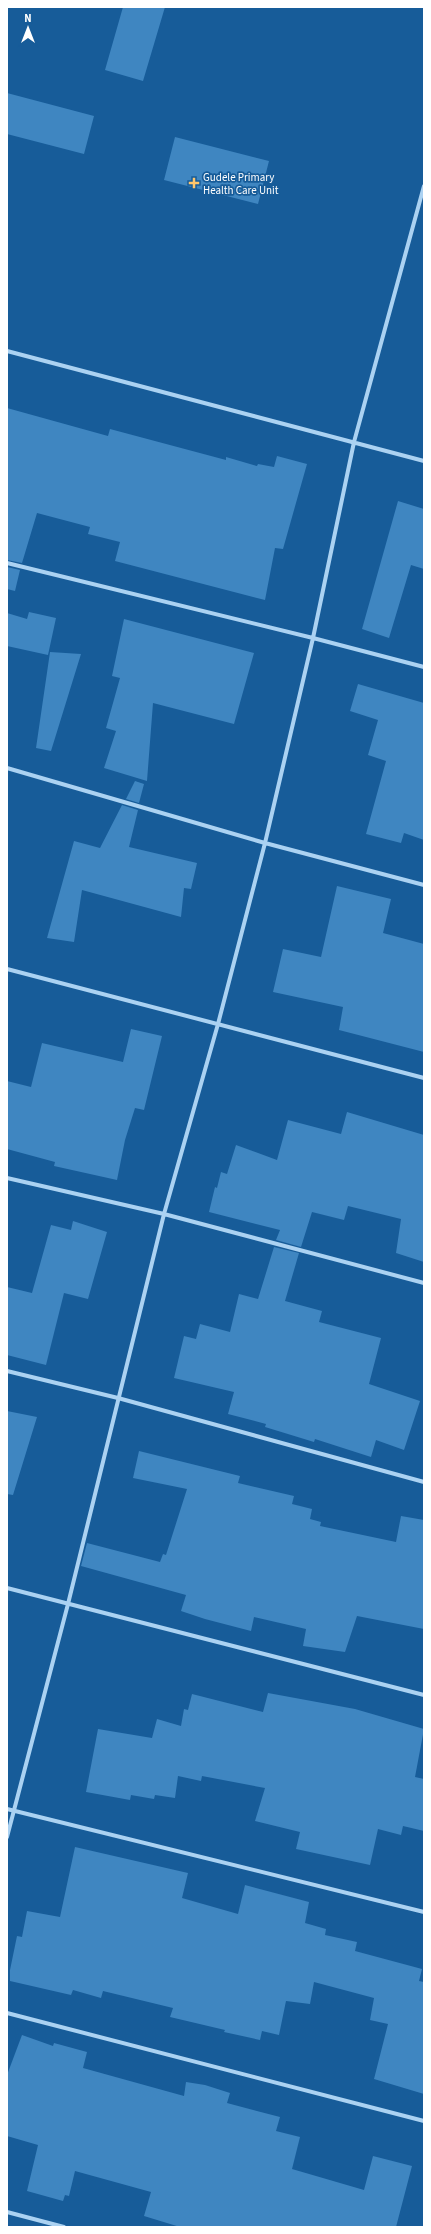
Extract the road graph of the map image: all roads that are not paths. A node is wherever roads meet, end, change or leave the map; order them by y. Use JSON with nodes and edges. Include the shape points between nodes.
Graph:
{"nodes":[{"id":1,"x":424,"y":186,"type":"edge"},
{"id":2,"x":7,"y":351,"type":"edge"},
{"id":3,"x":354,"y":442,"type":"junction"},
{"id":4,"x":424,"y":461,"type":"edge"},
{"id":5,"x":7,"y":563,"type":"edge"},
{"id":6,"x":314,"y":638,"type":"junction"},
{"id":7,"x":424,"y":667,"type":"edge"},
{"id":8,"x":7,"y":768,"type":"edge"},
{"id":9,"x":265,"y":842,"type":"junction"},
{"id":10,"x":424,"y":885,"type":"edge"},
{"id":11,"x":7,"y":969,"type":"edge"},
{"id":12,"x":218,"y":1024,"type":"junction"},
{"id":13,"x":424,"y":1078,"type":"edge"},
{"id":14,"x":7,"y":1178,"type":"edge"},
{"id":15,"x":164,"y":1214,"type":"junction"},
{"id":16,"x":424,"y":1283,"type":"edge"},
{"id":17,"x":7,"y":1371,"type":"edge"},
{"id":18,"x":118,"y":1398,"type":"junction"},
{"id":19,"x":424,"y":1482,"type":"edge"},
{"id":20,"x":7,"y":1588,"type":"edge"},
{"id":21,"x":68,"y":1604,"type":"junction"},
{"id":22,"x":424,"y":1695,"type":"edge"},
{"id":23,"x":7,"y":1810,"type":"edge"},
{"id":24,"x":14,"y":1811,"type":"junction"},
{"id":25,"x":7,"y":1837,"type":"edge"},
{"id":26,"x":424,"y":1912,"type":"edge"},
{"id":27,"x":7,"y":2013,"type":"edge"},
{"id":28,"x":424,"y":2122,"type":"edge"},
{"id":29,"x":7,"y":2212,"type":"edge"},
{"id":30,"x":64,"y":2227,"type":"edge"}],
"edges":[{"from":1,"to":3,"type":"street"},
{"from":2,"to":3,"type":"street"},
{"from":3,"to":4,"type":"street"},
{"from":3,"to":6,"type":"street"},
{"from":5,"to":6,"type":"street"},
{"from":6,"to":7,"type":"street"},
{"from":6,"to":9,"type":"street"},
{"from":8,"to":9,"type":"street"},
{"from":9,"to":10,"type":"street"},
{"from":9,"to":12,"type":"street"},
{"from":11,"to":12,"type":"street"},
{"from":12,"to":13,"type":"street"},
{"from":12,"to":15,"type":"street"},
{"from":14,"to":15,"type":"street"},
{"from":15,"to":16,"type":"street"},
{"from":15,"to":18,"type":"street"},
{"from":17,"to":18,"type":"street"},
{"from":18,"to":19,"type":"street"},
{"from":18,"to":21,"type":"street"},
{"from":20,"to":21,"type":"street"},
{"from":21,"to":22,"type":"street"},
{"from":21,"to":24,"type":"street"},
{"from":23,"to":24,"type":"street"},
{"from":24,"to":25,"type":"street"},
{"from":24,"to":26,"type":"street"},
{"from":27,"to":28,"type":"street"},
{"from":29,"to":30,"type":"street"}]}
